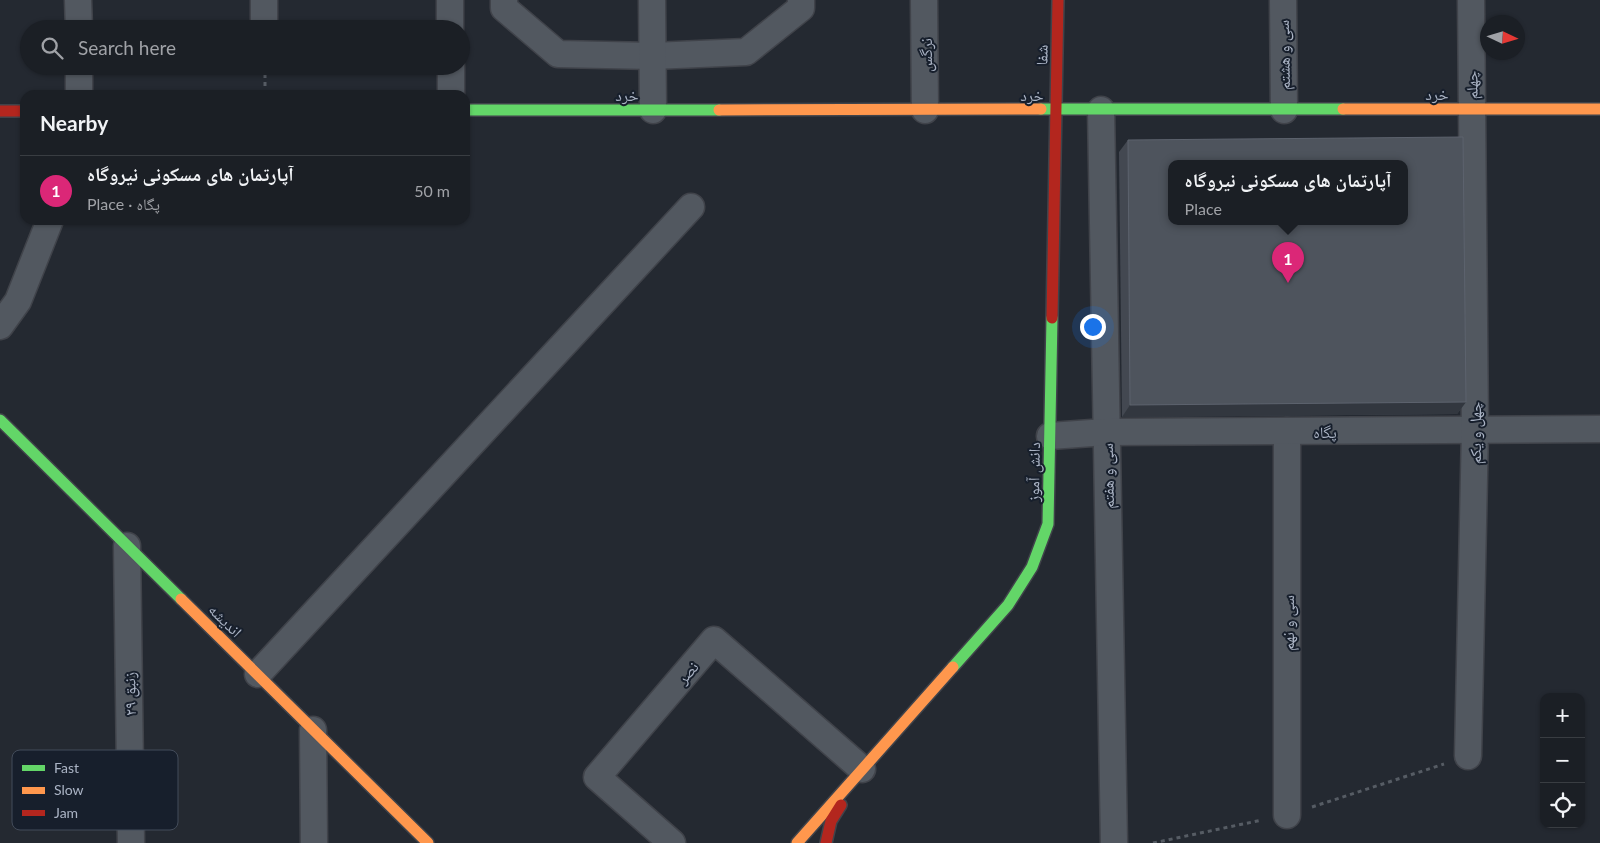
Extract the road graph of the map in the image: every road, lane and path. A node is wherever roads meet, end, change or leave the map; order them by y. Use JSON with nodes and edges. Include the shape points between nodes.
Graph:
{"nodes":[{"id":1,"x":78,"y":0,"type":"edge"},
{"id":2,"x":264,"y":0,"type":"edge"},
{"id":3,"x":450,"y":0,"type":"edge"},
{"id":4,"x":504,"y":0,"type":"edge"},
{"id":5,"x":652,"y":0,"type":"edge"},
{"id":6,"x":801,"y":0,"type":"edge"},
{"id":7,"x":924,"y":0,"type":"edge"},
{"id":8,"x":1058,"y":0,"type":"edge"},
{"id":9,"x":1283,"y":0,"type":"edge"},
{"id":10,"x":1471,"y":0,"type":"edge"},
{"id":11,"x":79,"y":20,"type":"edge"},
{"id":12,"x":264,"y":20,"type":"edge"},
{"id":13,"x":450,"y":20,"type":"edge"},
{"id":14,"x":653,"y":56,"type":"junction"},
{"id":15,"x":79,"y":75,"type":"edge"},
{"id":16,"x":265,"y":75,"type":"edge"},
{"id":17,"x":451,"y":75,"type":"edge"},
{"id":18,"x":80,"y":90,"type":"edge"},
{"id":19,"x":265,"y":90,"type":"edge"},
{"id":20,"x":451,"y":90,"type":"edge"},
{"id":21,"x":1472,"y":109,"type":"junction"},
{"id":22,"x":1600,"y":109,"type":"edge"},
{"id":23,"x":470,"y":110,"type":"edge"},
{"id":24,"x":653,"y":110,"type":"junction"},
{"id":25,"x":925,"y":110,"type":"junction"},
{"id":26,"x":1056,"y":110,"type":"junction"},
{"id":27,"x":1101,"y":110,"type":"junction"},
{"id":28,"x":1284,"y":110,"type":"junction"},
{"id":29,"x":0,"y":111,"type":"edge"},
{"id":30,"x":20,"y":111,"type":"edge"},
{"id":31,"x":691,"y":207,"type":"dead end"},
{"id":32,"x":48,"y":225,"type":"edge"},
{"id":33,"x":0,"y":326,"type":"edge"},
{"id":34,"x":0,"y":420,"type":"edge"},
{"id":35,"x":1475,"y":429,"type":"junction"},
{"id":36,"x":1600,"y":429,"type":"edge"},
{"id":37,"x":1287,"y":431,"type":"junction"},
{"id":38,"x":1106,"y":432,"type":"junction"},
{"id":39,"x":1050,"y":436,"type":"junction"},
{"id":40,"x":127,"y":546,"type":"junction"},
{"id":41,"x":258,"y":674,"type":"junction"},
{"id":42,"x":313,"y":730,"type":"junction"},
{"id":43,"x":130,"y":750,"type":"edge"},
{"id":44,"x":1468,"y":756,"type":"dead end"},
{"id":45,"x":862,"y":769,"type":"junction"},
{"id":46,"x":1287,"y":815,"type":"dead end"},
{"id":47,"x":131,"y":830,"type":"edge"},
{"id":48,"x":131,"y":843,"type":"edge"},
{"id":49,"x":314,"y":843,"type":"edge"},
{"id":50,"x":428,"y":843,"type":"edge"},
{"id":51,"x":672,"y":843,"type":"edge"},
{"id":52,"x":797,"y":843,"type":"edge"},
{"id":53,"x":826,"y":843,"type":"edge"},
{"id":54,"x":1114,"y":843,"type":"edge"}],
"edges":[{"from":1,"to":11,"type":"street"},
{"from":2,"to":12,"type":"street"},
{"from":3,"to":13,"type":"street"},
{"from":4,"to":14,"type":"street","via":[[504,8],[558,54]]},
{"from":5,"to":14,"type":"street"},
{"from":6,"to":14,"type":"street","via":[[800,8],[746,52]]},
{"from":7,"to":25,"type":"street","name":"نرگس"},
{"from":8,"to":26,"type":"street","name":"شفا"},
{"from":9,"to":28,"type":"street","name":"سی و هشتم"},
{"from":10,"to":21,"type":"street","name":"چهلم"},
{"from":14,"to":24,"type":"street"},
{"from":15,"to":18,"type":"street"},
{"from":16,"to":19,"type":"path"},
{"from":17,"to":20,"type":"street"},
{"from":21,"to":22,"type":"street","name":"خرد"},
{"from":21,"to":28,"type":"street","name":"خرد"},
{"from":21,"to":35,"type":"street","name":"چهل و یکم"},
{"from":23,"to":24,"type":"street","name":"خرد"},
{"from":24,"to":25,"type":"street","name":"خرد"},
{"from":25,"to":26,"type":"street","name":"خرد"},
{"from":26,"to":27,"type":"street","name":"خرد"},
{"from":26,"to":39,"type":"street","name":"دانش آموز"},
{"from":27,"to":28,"type":"street","name":"خرد"},
{"from":27,"to":38,"type":"street","name":"سی و هفتم"},
{"from":29,"to":30,"type":"street"},
{"from":31,"to":41,"type":"street"},
{"from":32,"to":33,"type":"street","via":[[18,301]]},
{"from":34,"to":40,"type":"street","name":"اندیشه"},
{"from":35,"to":36,"type":"street","name":"پگاه"},
{"from":35,"to":37,"type":"street","name":"پگاه"},
{"from":35,"to":44,"type":"street","name":"چهل و یکم"},
{"from":37,"to":38,"type":"street","name":"پگاه"},
{"from":37,"to":46,"type":"street","name":"سی و نهم"},
{"from":38,"to":39,"type":"street","name":"پگاه"},
{"from":38,"to":54,"type":"street","name":"سی و هفتم"},
{"from":39,"to":45,"type":"street","name":"دانش آموز","via":[[1048,524],[1032,567],[1008,605]]},
{"from":40,"to":41,"type":"street","name":"اندیشه"},
{"from":40,"to":43,"type":"street","name":"زنبق ۲۹"},
{"from":41,"to":42,"type":"street","name":"اندیشه"},
{"from":42,"to":49,"type":"street"},
{"from":42,"to":50,"type":"street","name":"اندیشه"},
{"from":45,"to":51,"type":"street","name":"نصر","via":[[714,640],[597,776]]},
{"from":45,"to":52,"type":"street","name":"دانش آموز"},
{"from":45,"to":53,"type":"street","name":"دانش آموز","via":[[832,821]]},
{"from":47,"to":48,"type":"street","name":"زنبق ۲۹"}]}
